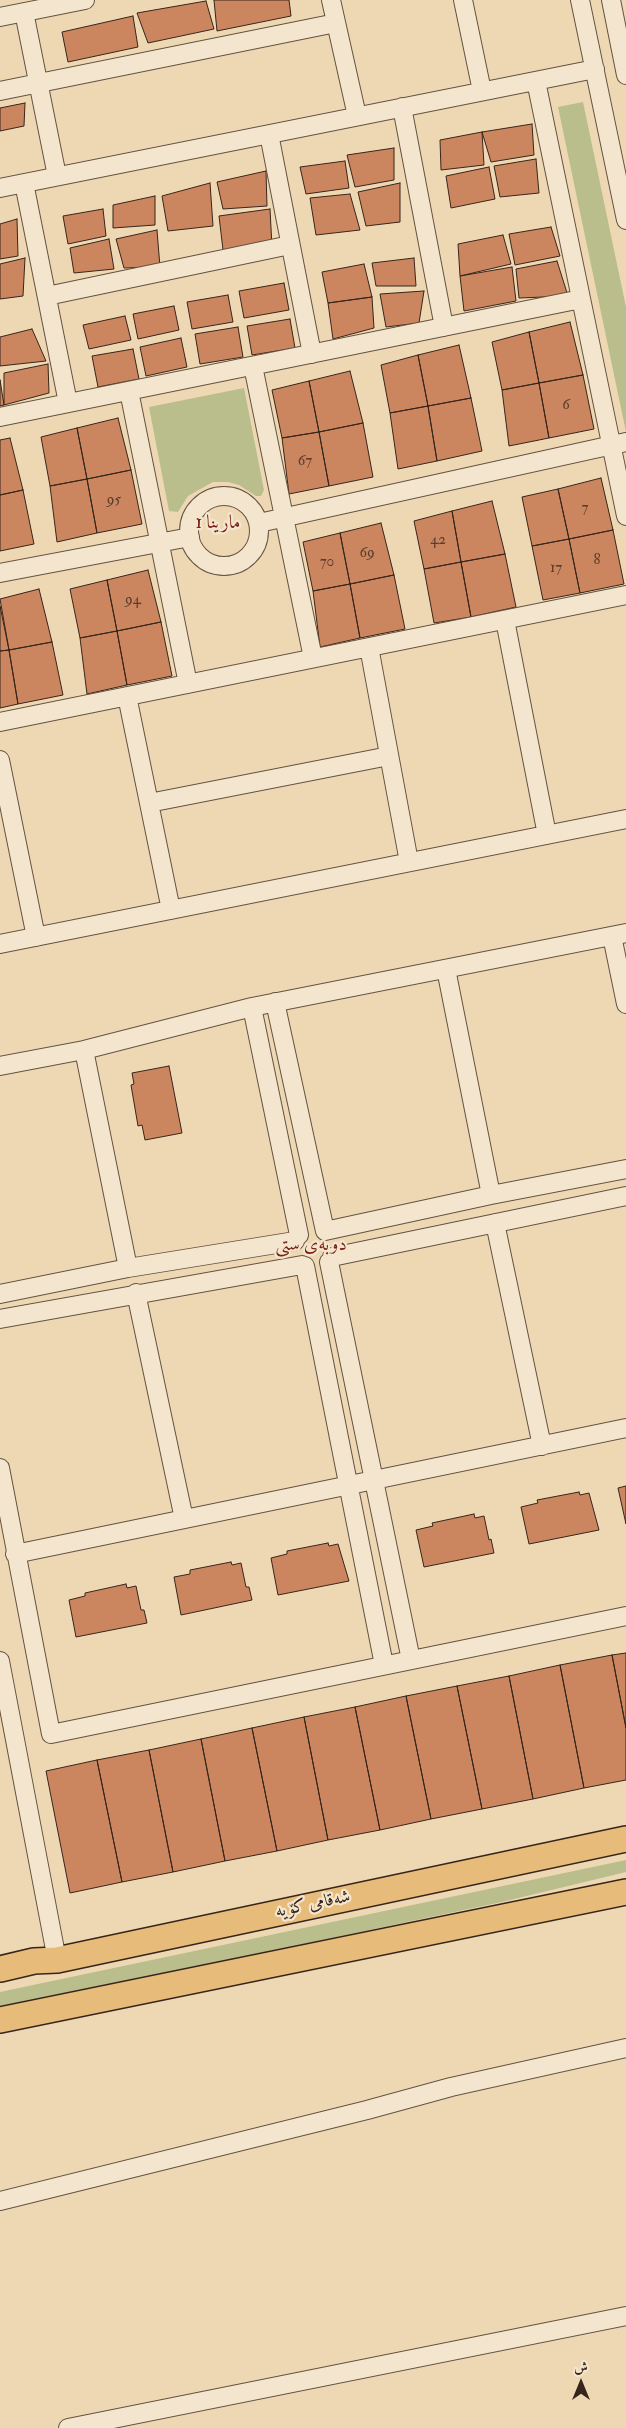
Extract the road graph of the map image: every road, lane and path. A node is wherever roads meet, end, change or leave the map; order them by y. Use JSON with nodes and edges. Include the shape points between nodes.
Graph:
{"nodes":[{"id":1,"x":85,"y":0,"type":"edge"},
{"id":2,"x":331,"y":0,"type":"edge"},
{"id":3,"x":464,"y":0,"type":"edge"},
{"id":4,"x":580,"y":0,"type":"edge"},
{"id":5,"x":610,"y":0,"type":"edge"},
{"id":6,"x":9,"y":11,"type":"edge"},
{"id":7,"x":336,"y":23,"type":"junction"},
{"id":8,"x":595,"y":69,"type":"junction"},
{"id":9,"x":625,"y":69,"type":"edge"},
{"id":10,"x":536,"y":81,"type":"junction"},
{"id":11,"x":38,"y":83,"type":"junction"},
{"id":12,"x":0,"y":91,"type":"edge"},
{"id":13,"x":482,"y":91,"type":"junction"},
{"id":14,"x":402,"y":107,"type":"junction"},
{"id":15,"x":357,"y":116,"type":"junction"},
{"id":16,"x":269,"y":134,"type":"junction"},
{"id":17,"x":57,"y":176,"type":"junction"},
{"id":18,"x":24,"y":183,"type":"junction"},
{"id":19,"x":0,"y":188,"type":"edge"},
{"id":20,"x":626,"y":220,"type":"edge"},
{"id":21,"x":290,"y":245,"type":"junction"},
{"id":22,"x":47,"y":296,"type":"junction"},
{"id":23,"x":581,"y":299,"type":"junction"},
{"id":24,"x":444,"y":327,"type":"junction"},
{"id":25,"x":312,"y":354,"type":"junction"},
{"id":26,"x":253,"y":366,"type":"junction"},
{"id":27,"x":129,"y":391,"type":"junction"},
{"id":28,"x":68,"y":403,"type":"junction"},
{"id":29,"x":0,"y":417,"type":"edge"},
{"id":30,"x":619,"y":444,"type":"edge"},
{"id":31,"x":626,"y":516,"type":"edge"},
{"id":32,"x":283,"y":518,"type":"junction"},
{"id":33,"x":259,"y":523,"type":"junction"},
{"id":34,"x":190,"y":538,"type":"junction"},
{"id":35,"x":160,"y":543,"type":"junction"},
{"id":36,"x":0,"y":573,"type":"edge"},
{"id":37,"x":626,"y":595,"type":"edge"},
{"id":38,"x":505,"y":620,"type":"junction"},
{"id":39,"x":369,"y":647,"type":"junction"},
{"id":40,"x":313,"y":658,"type":"junction"},
{"id":41,"x":188,"y":684,"type":"junction"},
{"id":42,"x":127,"y":696,"type":"junction"},
{"id":43,"x":0,"y":722,"type":"edge"},
{"id":44,"x":389,"y":756,"type":"junction"},
{"id":45,"x":0,"y":760,"type":"edge"},
{"id":46,"x":149,"y":802,"type":"junction"},
{"id":47,"x":626,"y":819,"type":"edge"},
{"id":48,"x":546,"y":835,"type":"junction"},
{"id":49,"x":409,"y":862,"type":"junction"},
{"id":50,"x":171,"y":910,"type":"junction"},
{"id":51,"x":619,"y":934,"type":"edge"},
{"id":52,"x":36,"y":937,"type":"junction"},
{"id":53,"x":0,"y":944,"type":"edge"},
{"id":54,"x":446,"y":969,"type":"junction"},
{"id":55,"x":276,"y":1002,"type":"junction"},
{"id":56,"x":626,"y":1004,"type":"edge"},
{"id":57,"x":252,"y":1007,"type":"junction"},
{"id":58,"x":84,"y":1050,"type":"junction"},
{"id":59,"x":0,"y":1066,"type":"edge"},
{"id":60,"x":626,"y":1169,"type":"edge"},
{"id":61,"x":605,"y":1173,"type":"junction"},
{"id":62,"x":491,"y":1195,"type":"junction"},
{"id":63,"x":618,"y":1198,"type":"edge"},
{"id":64,"x":495,"y":1223,"type":"junction"},
{"id":65,"x":325,"y":1231,"type":"junction"},
{"id":66,"x":297,"y":1238,"type":"junction"},
{"id":67,"x":330,"y":1259,"type":"junction"},
{"id":68,"x":304,"y":1266,"type":"junction"},
{"id":69,"x":128,"y":1268,"type":"junction"},
{"id":70,"x":136,"y":1293,"type":"junction"},
{"id":71,"x":0,"y":1294,"type":"edge"},
{"id":72,"x":0,"y":1319,"type":"edge"},
{"id":73,"x":626,"y":1428,"type":"edge"},
{"id":74,"x":542,"y":1446,"type":"junction"},
{"id":75,"x":0,"y":1468,"type":"edge"},
{"id":76,"x":373,"y":1480,"type":"junction"},
{"id":77,"x":348,"y":1485,"type":"junction"},
{"id":78,"x":184,"y":1519,"type":"junction"},
{"id":79,"x":15,"y":1554,"type":"junction"},
{"id":80,"x":626,"y":1616,"type":"edge"},
{"id":81,"x":0,"y":1660,"type":"edge"},
{"id":82,"x":411,"y":1660,"type":"junction"},
{"id":83,"x":384,"y":1665,"type":"junction"},
{"id":84,"x":626,"y":1839,"type":"edge"},
{"id":85,"x":626,"y":1892,"type":"edge"},
{"id":86,"x":57,"y":1960,"type":"junction"},
{"id":87,"x":0,"y":1969,"type":"edge"},
{"id":88,"x":0,"y":2020,"type":"edge"},
{"id":89,"x":626,"y":2048,"type":"edge"},
{"id":90,"x":0,"y":2201,"type":"edge"},
{"id":91,"x":626,"y":2316,"type":"edge"},
{"id":92,"x":68,"y":2428,"type":"edge"}],
"edges":[{"from":1,"to":6,"type":"street"},
{"from":2,"to":7,"type":"street"},
{"from":3,"to":13,"type":"street"},
{"from":4,"to":8,"type":"street"},
{"from":5,"to":9,"type":"street"},
{"from":6,"to":11,"type":"street"},
{"from":7,"to":11,"type":"street"},
{"from":7,"to":15,"type":"street"},
{"from":8,"to":10,"type":"street"},
{"from":8,"to":20,"type":"street"},
{"from":10,"to":13,"type":"street"},
{"from":10,"to":23,"type":"street"},
{"from":11,"to":12,"type":"street"},
{"from":11,"to":17,"type":"street"},
{"from":13,"to":14,"type":"street"},
{"from":14,"to":15,"type":"street"},
{"from":14,"to":24,"type":"street"},
{"from":15,"to":16,"type":"street"},
{"from":16,"to":17,"type":"street"},
{"from":16,"to":21,"type":"street"},
{"from":17,"to":18,"type":"street"},
{"from":18,"to":19,"type":"street"},
{"from":18,"to":22,"type":"street"},
{"from":21,"to":22,"type":"street"},
{"from":21,"to":25,"type":"street"},
{"from":22,"to":28,"type":"street"},
{"from":23,"to":24,"type":"street"},
{"from":23,"to":30,"type":"street"},
{"from":24,"to":25,"type":"street"},
{"from":25,"to":26,"type":"street"},
{"from":26,"to":27,"type":"street"},
{"from":26,"to":32,"type":"street"},
{"from":27,"to":28,"type":"street"},
{"from":27,"to":35,"type":"street"},
{"from":28,"to":29,"type":"street"},
{"from":30,"to":31,"type":"street"},
{"from":30,"to":32,"type":"street"},
{"from":32,"to":33,"type":"street"},
{"from":32,"to":40,"type":"street"},
{"from":33,"to":34,"type":"street","via":[[255,513],[242,501],[225,496],[213,498],[194,512]]},
{"from":33,"to":34,"type":"street","via":[[257,545],[242,562],[231,566],[209,563],[199,556]]},
{"from":34,"to":35,"type":"street"},
{"from":35,"to":36,"type":"street"},
{"from":35,"to":41,"type":"street"},
{"from":37,"to":38,"type":"street"},
{"from":38,"to":39,"type":"street"},
{"from":38,"to":48,"type":"street"},
{"from":39,"to":40,"type":"street"},
{"from":39,"to":44,"type":"street"},
{"from":40,"to":41,"type":"street"},
{"from":41,"to":42,"type":"street"},
{"from":42,"to":43,"type":"street"},
{"from":42,"to":46,"type":"street"},
{"from":44,"to":46,"type":"street"},
{"from":44,"to":49,"type":"street"},
{"from":45,"to":52,"type":"street"},
{"from":46,"to":50,"type":"street"},
{"from":47,"to":48,"type":"street"},
{"from":48,"to":49,"type":"street"},
{"from":49,"to":50,"type":"street"},
{"from":50,"to":52,"type":"street"},
{"from":51,"to":54,"type":"street"},
{"from":51,"to":56,"type":"street"},
{"from":52,"to":53,"type":"street"},
{"from":54,"to":55,"type":"street"},
{"from":54,"to":62,"type":"street"},
{"from":55,"to":57,"type":"street"},
{"from":55,"to":65,"type":"street"},
{"from":57,"to":58,"type":"street"},
{"from":57,"to":66,"type":"street"},
{"from":58,"to":59,"type":"street"},
{"from":58,"to":69,"type":"street"},
{"from":60,"to":61,"type":"street"},
{"from":61,"to":62,"type":"street"},
{"from":61,"to":63,"type":"street"},
{"from":62,"to":65,"type":"street"},
{"from":63,"to":64,"type":"street"},
{"from":64,"to":67,"type":"street"},
{"from":64,"to":74,"type":"street"},
{"from":65,"to":66,"type":"street","via":[[314,1228]]},
{"from":65,"to":67,"type":"street","via":[[332,1240]]},
{"from":66,"to":68,"type":"street","via":[[294,1252]]},
{"from":66,"to":69,"type":"street"},
{"from":67,"to":68,"type":"street","via":[[317,1268]]},
{"from":67,"to":76,"type":"street"},
{"from":68,"to":70,"type":"street"},
{"from":68,"to":77,"type":"street"},
{"from":69,"to":71,"type":"street"},
{"from":70,"to":72,"type":"street"},
{"from":70,"to":78,"type":"street"},
{"from":73,"to":74,"type":"street"},
{"from":74,"to":76,"type":"street"},
{"from":75,"to":79,"type":"street"},
{"from":76,"to":77,"type":"street"},
{"from":76,"to":82,"type":"street"},
{"from":77,"to":78,"type":"street"},
{"from":77,"to":83,"type":"street"},
{"from":78,"to":79,"type":"street"},
{"from":79,"to":83,"type":"street","via":[[51,1734]]},
{"from":80,"to":82,"type":"street"},
{"from":81,"to":86,"type":"street"},
{"from":82,"to":83,"type":"street"},
{"from":84,"to":86,"type":"highway","name":"شەقامی کۆیە"},
{"from":85,"to":88,"type":"highway"},
{"from":86,"to":87,"type":"highway","name":"شەقامی کۆیە","via":[[34,1961]]},
{"from":89,"to":90,"type":"street","via":[[451,2088]]},
{"from":91,"to":92,"type":"street"}]}
